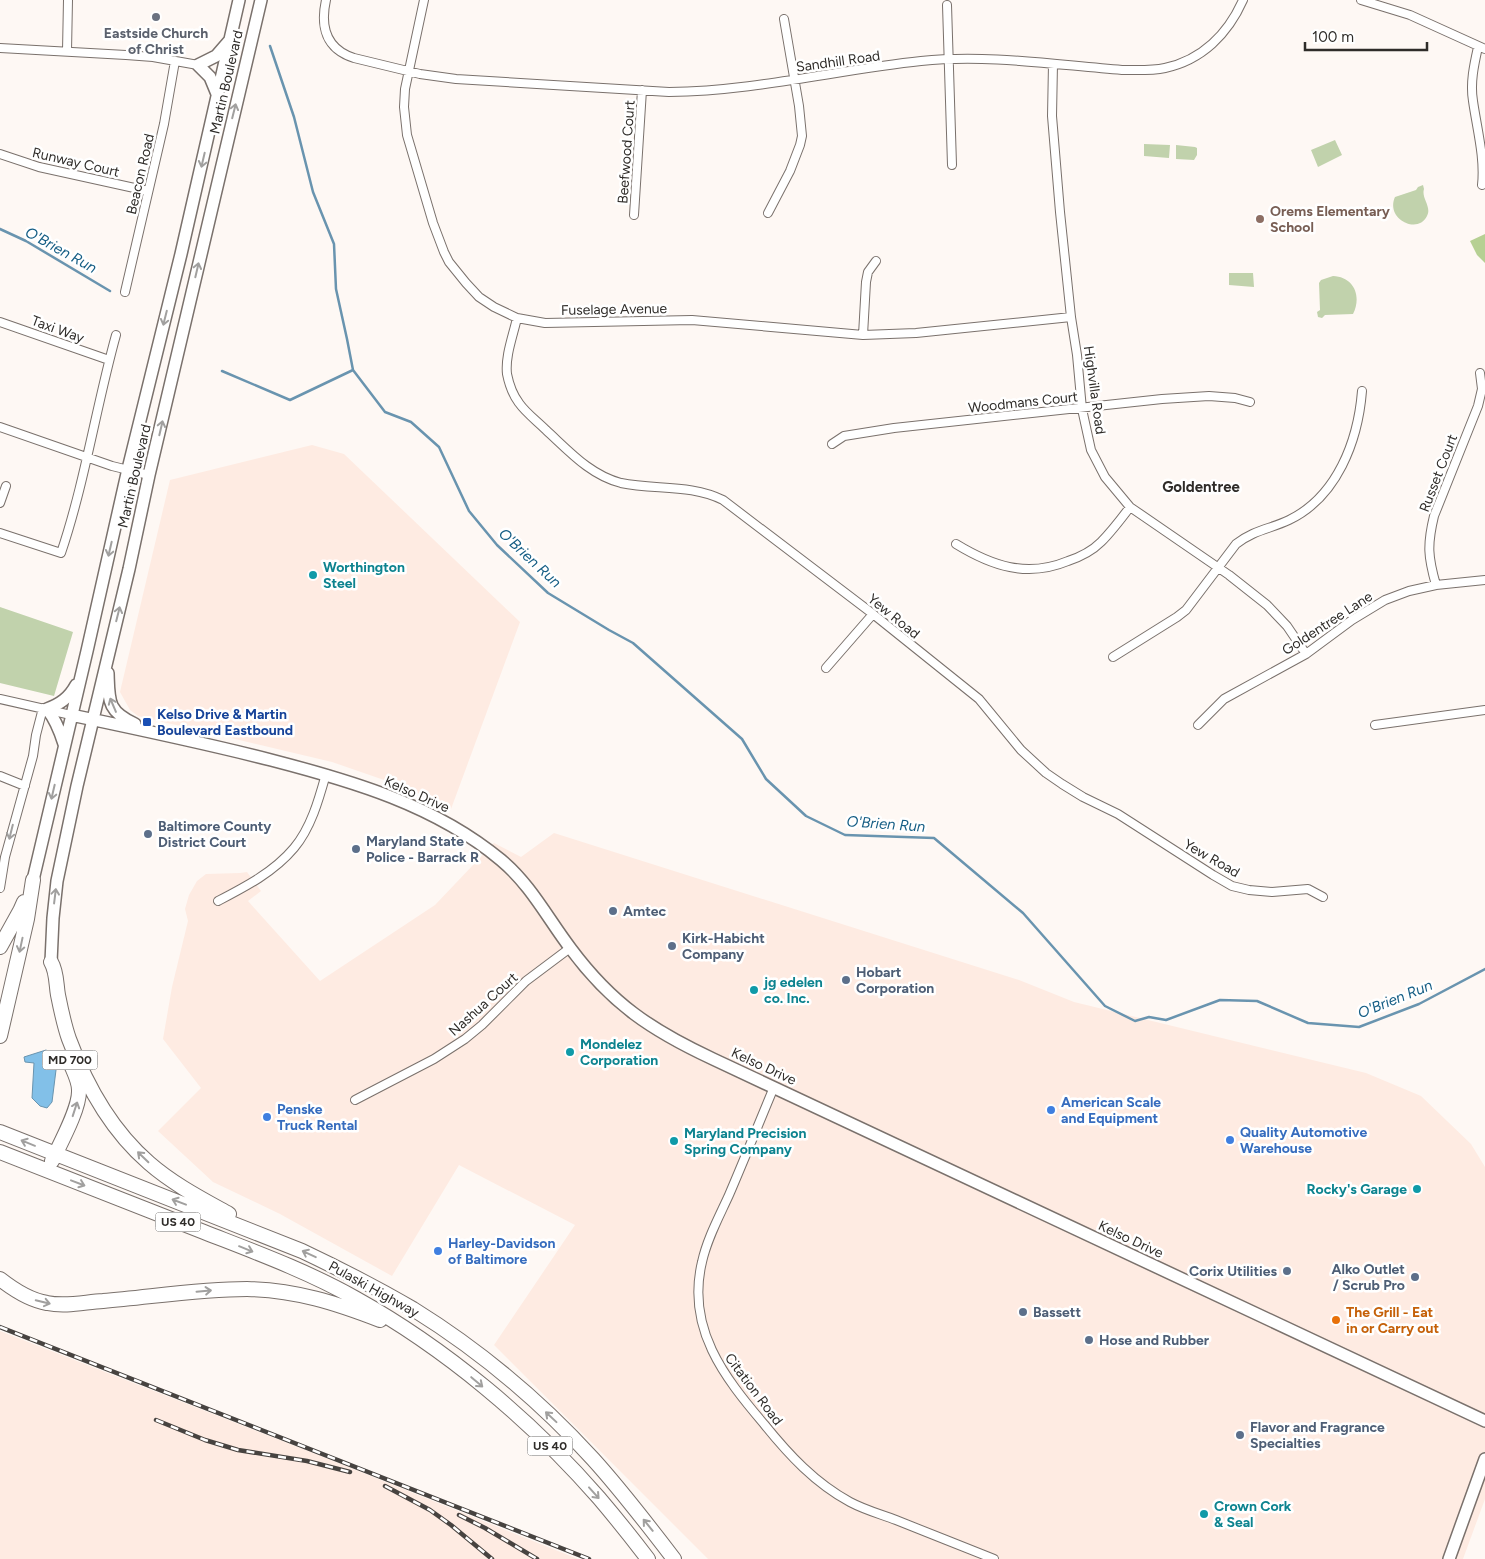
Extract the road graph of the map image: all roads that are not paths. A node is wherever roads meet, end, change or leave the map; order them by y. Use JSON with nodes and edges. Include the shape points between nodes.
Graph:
{"nodes":[{"id":1,"x":68,"y":0,"type":"edge"},
{"id":2,"x":239,"y":0,"type":"edge"},
{"id":3,"x":261,"y":0,"type":"edge"},
{"id":4,"x":326,"y":0,"type":"edge"},
{"id":5,"x":424,"y":0,"type":"edge"},
{"id":6,"x":1243,"y":0,"type":"edge"},
{"id":7,"x":1361,"y":0,"type":"edge"},
{"id":8,"x":947,"y":5,"type":"dead end"},
{"id":9,"x":784,"y":19,"type":"dead end"},
{"id":10,"x":231,"y":38,"type":"junction"},
{"id":11,"x":0,"y":48,"type":"edge"},
{"id":12,"x":1481,"y":48,"type":"edge"},
{"id":13,"x":67,"y":51,"type":"junction"},
{"id":14,"x":949,"y":60,"type":"junction"},
{"id":15,"x":176,"y":61,"type":"junction"},
{"id":16,"x":1053,"y":64,"type":"junction"},
{"id":17,"x":198,"y":65,"type":"junction"},
{"id":18,"x":408,"y":71,"type":"junction"},
{"id":19,"x":795,"y":80,"type":"junction"},
{"id":20,"x":642,"y":90,"type":"junction"},
{"id":21,"x":218,"y":95,"type":"junction"},
{"id":22,"x":0,"y":154,"type":"edge"},
{"id":23,"x":952,"y":165,"type":"dead end"},
{"id":24,"x":1482,"y":185,"type":"dead end"},
{"id":25,"x":148,"y":191,"type":"junction"},
{"id":26,"x":768,"y":213,"type":"dead end"},
{"id":27,"x":634,"y":215,"type":"dead end"},
{"id":28,"x":876,"y":261,"type":"dead end"},
{"id":29,"x":125,"y":292,"type":"dead end"},
{"id":30,"x":1071,"y":317,"type":"junction"},
{"id":31,"x":517,"y":318,"type":"junction"},
{"id":32,"x":0,"y":322,"type":"edge"},
{"id":33,"x":116,"y":335,"type":"dead end"},
{"id":34,"x":863,"y":335,"type":"junction"},
{"id":35,"x":108,"y":360,"type":"junction"},
{"id":36,"x":1480,"y":372,"type":"dead end"},
{"id":37,"x":1362,"y":391,"type":"dead end"},
{"id":38,"x":1250,"y":402,"type":"dead end"},
{"id":39,"x":1082,"y":408,"type":"junction"},
{"id":40,"x":0,"y":427,"type":"edge"},
{"id":41,"x":832,"y":444,"type":"dead end"},
{"id":42,"x":88,"y":456,"type":"junction"},
{"id":43,"x":128,"y":469,"type":"junction"},
{"id":44,"x":149,"y":475,"type":"junction"},
{"id":45,"x":6,"y":486,"type":"dead end"},
{"id":46,"x":0,"y":502,"type":"edge"},
{"id":47,"x":1130,"y":507,"type":"junction"},
{"id":48,"x":0,"y":533,"type":"edge"},
{"id":49,"x":956,"y":544,"type":"dead end"},
{"id":50,"x":1218,"y":569,"type":"junction"},
{"id":51,"x":1485,"y":580,"type":"edge"},
{"id":52,"x":1436,"y":585,"type":"junction"},
{"id":53,"x":873,"y":614,"type":"junction"},
{"id":54,"x":1306,"y":654,"type":"junction"},
{"id":55,"x":1112,"y":657,"type":"dead end"},
{"id":56,"x":108,"y":658,"type":"junction"},
{"id":57,"x":826,"y":668,"type":"dead end"},
{"id":58,"x":80,"y":678,"type":"junction"},
{"id":59,"x":0,"y":699,"type":"edge"},
{"id":60,"x":45,"y":709,"type":"junction"},
{"id":61,"x":1485,"y":710,"type":"edge"},
{"id":62,"x":71,"y":715,"type":"junction"},
{"id":63,"x":92,"y":719,"type":"junction"},
{"id":64,"x":1198,"y":725,"type":"dead end"},
{"id":65,"x":1375,"y":725,"type":"dead end"},
{"id":66,"x":150,"y":731,"type":"junction"},
{"id":67,"x":64,"y":744,"type":"junction"},
{"id":68,"x":326,"y":774,"type":"junction"},
{"id":69,"x":0,"y":776,"type":"edge"},
{"id":70,"x":25,"y":786,"type":"junction"},
{"id":71,"x":33,"y":880,"type":"junction"},
{"id":72,"x":0,"y":888,"type":"edge"},
{"id":73,"x":1324,"y":897,"type":"dead end"},
{"id":74,"x":218,"y":901,"type":"dead end"},
{"id":75,"x":0,"y":947,"type":"edge"},
{"id":76,"x":570,"y":948,"type":"junction"},
{"id":77,"x":51,"y":962,"type":"junction"},
{"id":78,"x":0,"y":1036,"type":"edge"},
{"id":79,"x":774,"y":1087,"type":"junction"},
{"id":80,"x":355,"y":1100,"type":"dead end"},
{"id":81,"x":0,"y":1132,"type":"edge"},
{"id":82,"x":0,"y":1152,"type":"edge"},
{"id":83,"x":56,"y":1154,"type":"junction"},
{"id":84,"x":48,"y":1171,"type":"junction"},
{"id":85,"x":273,"y":1239,"type":"junction"},
{"id":86,"x":0,"y":1279,"type":"edge"},
{"id":87,"x":432,"y":1322,"type":"junction"},
{"id":88,"x":418,"y":1336,"type":"junction"},
{"id":89,"x":1485,"y":1421,"type":"edge"},
{"id":90,"x":1485,"y":1459,"type":"edge"},
{"id":91,"x":647,"y":1558,"type":"edge"},
{"id":92,"x":674,"y":1559,"type":"edge"},
{"id":93,"x":994,"y":1559,"type":"edge"},
{"id":94,"x":1449,"y":1559,"type":"edge"}],
"edges":[{"from":1,"to":13,"type":"street"},
{"from":2,"to":10,"type":"main road","name":"Martin Boulevard"},
{"from":44,"to":3,"type":"main road","name":"Martin Boulevard","number":"MD 700","one_way":true},
{"from":4,"to":18,"type":"street","name":"Sandhill Road","via":[[324,28],[337,50],[346,56]]},
{"from":5,"to":18,"type":"street","name":"Fuselage Avenue"},
{"from":6,"to":16,"type":"street","name":"Sandhill Road","via":[[1226,30],[1214,43],[1182,64],[1144,70]]},
{"from":7,"to":12,"type":"street","via":[[1414,16]]},
{"from":8,"to":14,"type":"street"},
{"from":9,"to":19,"type":"street"},
{"from":10,"to":17,"type":"main road","via":[[216,56]]},
{"from":10,"to":21,"type":"main road","name":"Martin Boulevard"},
{"from":11,"to":13,"type":"street"},
{"from":12,"to":24,"type":"street","via":[[1472,76],[1472,99],[1484,158]]},
{"from":13,"to":15,"type":"street"},
{"from":14,"to":16,"type":"street","name":"Sandhill Road"},
{"from":14,"to":19,"type":"street","name":"Sandhill Road"},
{"from":14,"to":23,"type":"street"},
{"from":15,"to":17,"type":"street"},
{"from":15,"to":25,"type":"street","name":"Beacon Road"},
{"from":16,"to":30,"type":"street","name":"Highvilla Road","via":[[1054,145]]},
{"from":17,"to":21,"type":"main road","via":[[210,77]]},
{"from":18,"to":20,"type":"street","name":"Sandhill Road","via":[[456,79]]},
{"from":18,"to":31,"type":"street","name":"Fuselage Avenue","via":[[404,106],[407,135],[444,252],[456,272],[479,297]]},
{"from":19,"to":20,"type":"street","name":"Sandhill Road","via":[[696,92]]},
{"from":19,"to":26,"type":"street","via":[[801,122],[800,146]]},
{"from":20,"to":27,"type":"street","name":"Beefwood Court"},
{"from":21,"to":43,"type":"main road","name":"Martin Boulevard","one_way":true},
{"from":22,"to":25,"type":"street","name":"Runway Court","via":[[39,167]]},
{"from":25,"to":29,"type":"street","name":"Beacon Road"},
{"from":28,"to":34,"type":"street","via":[[866,282]]},
{"from":30,"to":34,"type":"street","name":"Fuselage Avenue","via":[[916,333]]},
{"from":30,"to":39,"type":"street","name":"Highvilla Road"},
{"from":31,"to":34,"type":"street","name":"Fuselage Avenue","via":[[554,323],[692,320]]},
{"from":31,"to":53,"type":"street","name":"Yew Road","via":[[506,364],[514,395],[526,411],[575,457],[610,480],[713,495]]},
{"from":32,"to":35,"type":"street","name":"Taxi Way"},
{"from":33,"to":35,"type":"street"},
{"from":35,"to":42,"type":"street"},
{"from":36,"to":52,"type":"street","name":"Russet Court","via":[[1482,390],[1478,406],[1431,530],[1429,554]]},
{"from":37,"to":50,"type":"street","via":[[1352,442],[1342,468],[1327,489],[1290,520],[1256,531],[1236,544]]},
{"from":38,"to":39,"type":"street","name":"Woodmans Court","via":[[1209,396]]},
{"from":39,"to":41,"type":"street","name":"Woodmans Court","via":[[868,431],[844,436]]},
{"from":39,"to":47,"type":"street","name":"Highvilla Road","via":[[1091,450],[1099,467]]},
{"from":40,"to":42,"type":"street"},
{"from":42,"to":43,"type":"street"},
{"from":42,"to":48,"type":"street","via":[[61,553]]},
{"from":43,"to":44,"type":"street"},
{"from":43,"to":58,"type":"main road","name":"Martin Boulevard","one_way":true},
{"from":56,"to":44,"type":"main road","name":"Martin Boulevard","number":"MD 700","one_way":true},
{"from":45,"to":46,"type":"street"},
{"from":47,"to":49,"type":"street","via":[[1089,552],[1048,568],[1013,568],[972,554]]},
{"from":47,"to":50,"type":"street","name":"Highvilla Road"},
{"from":50,"to":54,"type":"street","name":"Highvilla Road","via":[[1267,605],[1287,626]]},
{"from":50,"to":55,"type":"street","via":[[1177,617]]},
{"from":51,"to":52,"type":"street","name":"Goldentree Lane"},
{"from":52,"to":54,"type":"street","name":"Goldentree Lane","via":[[1385,600]]},
{"from":53,"to":57,"type":"street"},
{"from":53,"to":73,"type":"street","name":"Yew Road","via":[[979,699],[1021,750],[1084,798],[1118,814],[1232,886],[1272,892],[1308,889]]},
{"from":54,"to":64,"type":"street","name":"Goldentree Lane","via":[[1224,699]]},
{"from":56,"to":63,"type":"main road","name":"Martin Boulevard","number":"MD 700"},
{"from":66,"to":56,"type":"main road","one_way":true,"via":[[123,719],[113,709],[109,694]]},
{"from":58,"to":60,"type":"main road","via":[[63,702]]},
{"from":58,"to":62,"type":"main road","name":"Martin Boulevard"},
{"from":59,"to":60,"type":"street"},
{"from":60,"to":62,"type":"street"},
{"from":60,"to":67,"type":"main road","via":[[54,716]]},
{"from":60,"to":70,"type":"street"},
{"from":61,"to":65,"type":"street"},
{"from":62,"to":63,"type":"main road","name":"Kelso Drive"},
{"from":62,"to":67,"type":"main road","name":"Martin Boulevard"},
{"from":63,"to":66,"type":"main road","name":"Kelso Drive"},
{"from":77,"to":63,"type":"main road","name":"Martin Boulevard","number":"MD 700","one_way":true,"via":[[57,882]]},
{"from":66,"to":68,"type":"main road","name":"Kelso Drive"},
{"from":67,"to":71,"type":"main road","name":"Martin Boulevard","one_way":true},
{"from":68,"to":74,"type":"street","via":[[313,813],[295,847],[270,870]]},
{"from":68,"to":76,"type":"main road","name":"Kelso Drive","via":[[415,806],[488,849],[529,889]]},
{"from":69,"to":70,"type":"street"},
{"from":70,"to":72,"type":"street","one_way":true,"via":[[5,857]]},
{"from":71,"to":75,"type":"highway"},
{"from":71,"to":78,"type":"highway","one_way":true},
{"from":76,"to":79,"type":"main road","name":"Kelso Drive","via":[[602,986],[630,1012],[688,1048]]},
{"from":76,"to":80,"type":"street","name":"Nashua Court","via":[[526,981],[465,1040]]},
{"from":83,"to":77,"type":"highway","number":"MD 700","one_way":true,"via":[[73,1116],[79,1088],[58,1020]]},
{"from":85,"to":77,"type":"highway","one_way":true,"via":[[166,1176],[122,1135],[80,1065],[63,1020]]},
{"from":79,"to":89,"type":"main road","name":"Kelso Drive"},
{"from":79,"to":93,"type":"street","name":"Citation Road","via":[[702,1262],[699,1308],[717,1362],[743,1399],[792,1457],[831,1491],[864,1509]]},
{"from":83,"to":81,"type":"highway","name":"Pulaski Highway","number":"US 40","one_way":true},
{"from":82,"to":84,"type":"highway","name":"Pulaski Highway","number":"US 40"},
{"from":83,"to":84,"type":"highway"},
{"from":85,"to":83,"type":"highway","name":"Pulaski Highway","number":"US 40","one_way":true},
{"from":84,"to":88,"type":"highway","name":"Pulaski Highway","number":"US 40","one_way":true,"via":[[302,1272],[354,1297]]},
{"from":87,"to":85,"type":"highway","name":"Pulaski Highway","number":"US 40","one_way":true,"via":[[344,1271]]},
{"from":86,"to":88,"type":"highway","one_way":true,"via":[[24,1295],[57,1304],[214,1290],[282,1292],[315,1297]]},
{"from":87,"to":88,"type":"highway"},
{"from":92,"to":87,"type":"highway","name":"Pulaski Highway","number":"US 40","one_way":true,"via":[[621,1491],[562,1427],[501,1373]]},
{"from":88,"to":91,"type":"highway","name":"Pulaski Highway","number":"US 40","one_way":true,"via":[[546,1442],[599,1498]]},
{"from":90,"to":94,"type":"main road"}]}
